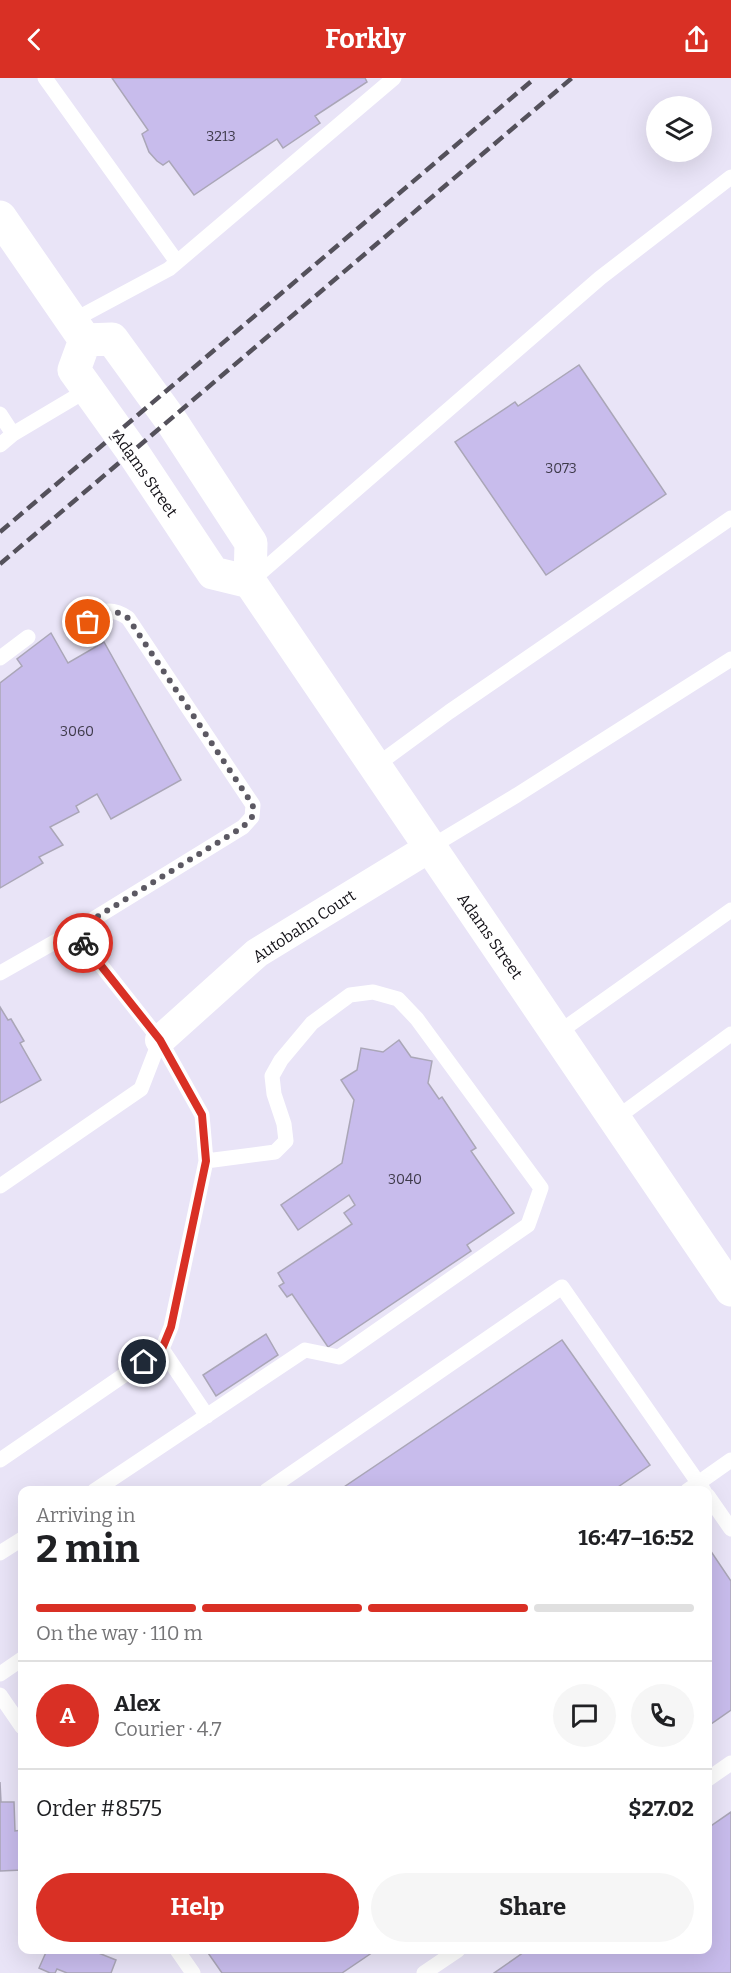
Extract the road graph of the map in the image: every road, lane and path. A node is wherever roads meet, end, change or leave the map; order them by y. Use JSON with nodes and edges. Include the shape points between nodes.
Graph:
{"nodes":[{"id":1,"x":45,"y":78,"type":"edge"},
{"id":2,"x":394,"y":78,"type":"edge"},
{"id":3,"x":731,"y":177,"type":"edge"},
{"id":4,"x":4,"y":230,"type":"edge"},
{"id":5,"x":177,"y":262,"type":"junction"},
{"id":6,"x":79,"y":330,"type":"junction"},
{"id":7,"x":87,"y":390,"type":"junction"},
{"id":8,"x":0,"y":414,"type":"edge"},
{"id":9,"x":14,"y":434,"type":"junction"},
{"id":10,"x":0,"y":445,"type":"edge"},
{"id":11,"x":731,"y":518,"type":"edge"},
{"id":12,"x":250,"y":582,"type":"junction"},
{"id":13,"x":88,"y":622,"type":"dead end"},
{"id":14,"x":28,"y":637,"type":"dead end"},
{"id":15,"x":0,"y":658,"type":"edge"},
{"id":16,"x":731,"y":659,"type":"edge"},
{"id":17,"x":374,"y":767,"type":"junction"},
{"id":18,"x":429,"y":848,"type":"junction"},
{"id":19,"x":731,"y":910,"type":"edge"},
{"id":20,"x":74,"y":931,"type":"junction"},
{"id":21,"x":0,"y":973,"type":"edge"},
{"id":22,"x":558,"y":1033,"type":"junction"},
{"id":23,"x":731,"y":1034,"type":"edge"},
{"id":24,"x":160,"y":1040,"type":"junction"},
{"id":25,"x":615,"y":1119,"type":"junction"},
{"id":26,"x":206,"y":1161,"type":"junction"},
{"id":27,"x":0,"y":1186,"type":"edge"},
{"id":28,"x":731,"y":1290,"type":"edge"},
{"id":29,"x":162,"y":1349,"type":"junction"},
{"id":30,"x":207,"y":1416,"type":"junction"},
{"id":31,"x":0,"y":1460,"type":"edge"},
{"id":32,"x":731,"y":1460,"type":"edge"},
{"id":33,"x":102,"y":1486,"type":"edge"},
{"id":34,"x":273,"y":1486,"type":"edge"},
{"id":35,"x":695,"y":1486,"type":"edge"},
{"id":36,"x":698,"y":1486,"type":"edge"},
{"id":37,"x":712,"y":1502,"type":"edge"},
{"id":38,"x":731,"y":1529,"type":"edge"},
{"id":39,"x":18,"y":1542,"type":"edge"},
{"id":40,"x":0,"y":1553,"type":"edge"},
{"id":41,"x":18,"y":1662,"type":"edge"},
{"id":42,"x":0,"y":1674,"type":"edge"},
{"id":43,"x":0,"y":1695,"type":"edge"},
{"id":44,"x":18,"y":1721,"type":"edge"},
{"id":45,"x":731,"y":1763,"type":"edge"},
{"id":46,"x":712,"y":1776,"type":"edge"},
{"id":47,"x":180,"y":1954,"type":"edge"},
{"id":48,"x":452,"y":1954,"type":"edge"},
{"id":49,"x":193,"y":1973,"type":"edge"},
{"id":50,"x":424,"y":1973,"type":"edge"}],
"edges":[{"from":1,"to":5,"type":"lane"},
{"from":2,"to":5,"type":"lane"},
{"from":3,"to":12,"type":"lane","via":[[600,278]]},
{"from":4,"to":6,"type":"main road"},
{"from":5,"to":6,"type":"lane"},
{"from":6,"to":7,"type":"main road","name":"Adams Street","via":[[74,370]]},
{"from":6,"to":12,"type":"main road","via":[[112,339],[170,419],[251,543]]},
{"from":7,"to":9,"type":"lane"},
{"from":7,"to":12,"type":"main road","name":"Adams Street","via":[[213,573]]},
{"from":8,"to":9,"type":"lane"},
{"from":9,"to":10,"type":"lane"},
{"from":11,"to":17,"type":"lane"},
{"from":12,"to":17,"type":"main road","name":"Adams Street"},
{"from":13,"to":20,"type":"lane","via":[[105,611],[117,611],[128,618],[253,805],[252,817],[243,827]]},
{"from":14,"to":15,"type":"lane"},
{"from":16,"to":18,"type":"lane"},
{"from":17,"to":18,"type":"main road","name":"Adams Street"},
{"from":18,"to":22,"type":"main road","name":"Adams Street"},
{"from":18,"to":24,"type":"street","name":"Autobahn Court","via":[[257,953]]},
{"from":19,"to":22,"type":"lane"},
{"from":20,"to":21,"type":"lane"},
{"from":20,"to":24,"type":"lane"},
{"from":22,"to":25,"type":"main road","name":"Adams Street"},
{"from":23,"to":25,"type":"lane"},
{"from":24,"to":26,"type":"lane","via":[[202,1115]]},
{"from":24,"to":27,"type":"lane","via":[[141,1089]]},
{"from":25,"to":28,"type":"main road","name":"Adams Street"},
{"from":26,"to":29,"type":"lane","via":[[171,1327]]},
{"from":26,"to":30,"type":"lane","via":[[275,1152],[286,1141],[273,1094],[272,1076],[281,1060],[312,1023],[350,995],[373,992],[399,999],[417,1018],[541,1188],[528,1225],[339,1357],[305,1350]]},
{"from":29,"to":30,"type":"lane"},
{"from":29,"to":31,"type":"lane"},
{"from":30,"to":33,"type":"lane"},
{"from":32,"to":36,"type":"lane"},
{"from":34,"to":35,"type":"lane","via":[[562,1287]]},
{"from":37,"to":38,"type":"lane"},
{"from":39,"to":40,"type":"lane"},
{"from":41,"to":42,"type":"lane"},
{"from":43,"to":44,"type":"lane"},
{"from":45,"to":46,"type":"lane"},
{"from":47,"to":49,"type":"lane"},
{"from":48,"to":50,"type":"lane"}]}
